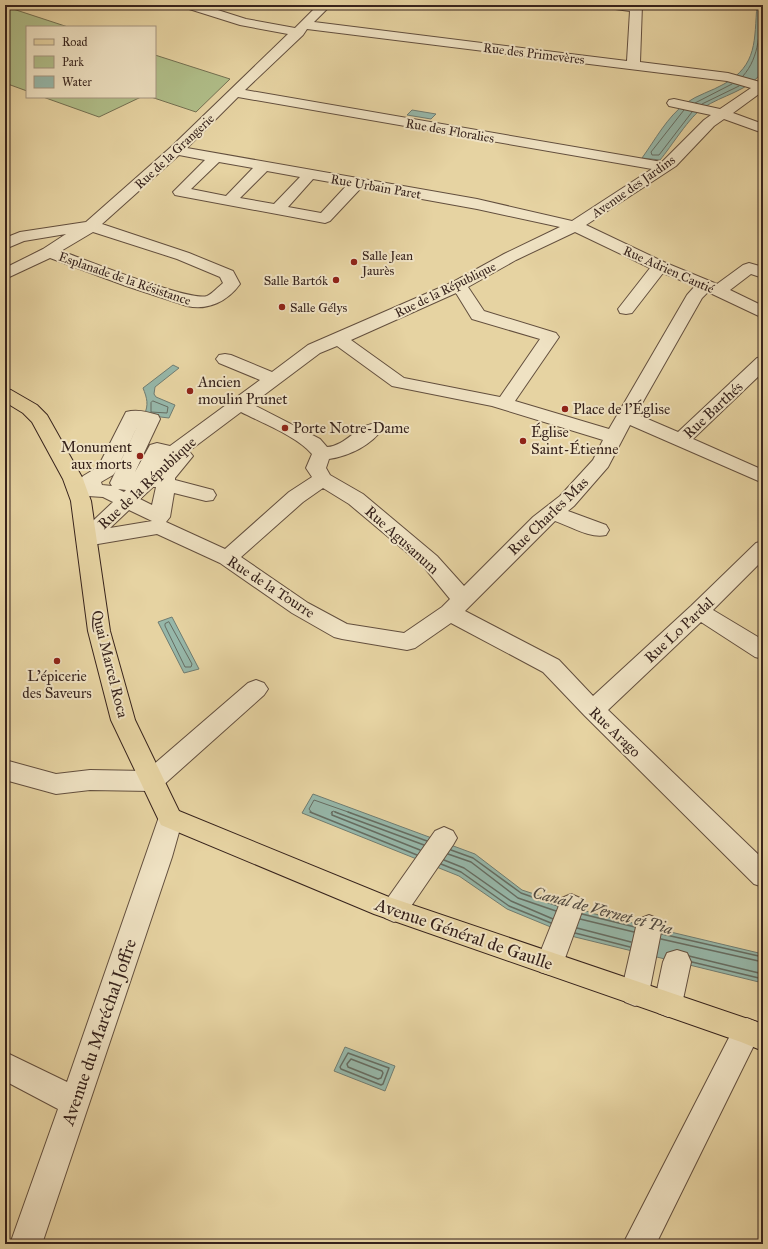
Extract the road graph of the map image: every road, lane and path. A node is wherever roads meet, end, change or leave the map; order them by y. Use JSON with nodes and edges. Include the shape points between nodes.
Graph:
{"nodes":[{"id":1,"x":190,"y":5,"type":"edge"},
{"id":2,"x":325,"y":5,"type":"edge"},
{"id":3,"x":612,"y":5,"type":"edge"},
{"id":4,"x":636,"y":7,"type":"edge"},
{"id":5,"x":302,"y":29,"type":"junction"},
{"id":6,"x":634,"y":65,"type":"junction"},
{"id":7,"x":760,"y":86,"type":"edge"},
{"id":8,"x":236,"y":93,"type":"junction"},
{"id":9,"x":674,"y":103,"type":"dead end"},
{"id":10,"x":714,"y":111,"type":"junction"},
{"id":11,"x":763,"y":128,"type":"edge"},
{"id":12,"x":176,"y":150,"type":"junction"},
{"id":13,"x":216,"y":157,"type":"junction"},
{"id":14,"x":264,"y":166,"type":"junction"},
{"id":15,"x":664,"y":167,"type":"junction"},
{"id":16,"x":310,"y":174,"type":"junction"},
{"id":17,"x":357,"y":182,"type":"junction"},
{"id":18,"x":229,"y":201,"type":"junction"},
{"id":19,"x":277,"y":210,"type":"junction"},
{"id":20,"x":91,"y":226,"type":"junction"},
{"id":21,"x":575,"y":226,"type":"junction"},
{"id":22,"x":5,"y":244,"type":"edge"},
{"id":23,"x":49,"y":252,"type":"junction"},
{"id":24,"x":660,"y":266,"type":"junction"},
{"id":25,"x":763,"y":273,"type":"edge"},
{"id":26,"x":5,"y":274,"type":"edge"},
{"id":27,"x":459,"y":285,"type":"junction"},
{"id":28,"x":713,"y":288,"type":"junction"},
{"id":29,"x":626,"y":309,"type":"dead end"},
{"id":30,"x":763,"y":313,"type":"edge"},
{"id":31,"x":339,"y":339,"type":"junction"},
{"id":32,"x":225,"y":359,"type":"dead end"},
{"id":33,"x":763,"y":362,"type":"edge"},
{"id":34,"x":273,"y":378,"type":"junction"},
{"id":35,"x":5,"y":394,"type":"edge"},
{"id":36,"x":242,"y":401,"type":"junction"},
{"id":37,"x":499,"y":402,"type":"junction"},
{"id":38,"x":625,"y":416,"type":"junction"},
{"id":39,"x":374,"y":428,"type":"dead end"},
{"id":40,"x":614,"y":437,"type":"junction"},
{"id":41,"x":680,"y":441,"type":"junction"},
{"id":42,"x":174,"y":453,"type":"junction"},
{"id":43,"x":322,"y":453,"type":"junction"},
{"id":44,"x":763,"y":477,"type":"edge"},
{"id":45,"x":323,"y":479,"type":"junction"},
{"id":46,"x":158,"y":482,"type":"junction"},
{"id":47,"x":206,"y":495,"type":"dead end"},
{"id":48,"x":127,"y":502,"type":"junction"},
{"id":49,"x":552,"y":512,"type":"junction"},
{"id":50,"x":599,"y":530,"type":"dead end"},
{"id":51,"x":86,"y":539,"type":"junction"},
{"id":52,"x":763,"y":548,"type":"edge"},
{"id":53,"x":227,"y":558,"type":"junction"},
{"id":54,"x":456,"y":606,"type":"junction"},
{"id":55,"x":700,"y":611,"type":"junction"},
{"id":56,"x":763,"y":651,"type":"edge"},
{"id":57,"x":256,"y":689,"type":"dead end"},
{"id":58,"x":593,"y":710,"type":"junction"},
{"id":59,"x":5,"y":770,"type":"edge"},
{"id":60,"x":151,"y":781,"type":"junction"},
{"id":61,"x":170,"y":818,"type":"junction"},
{"id":62,"x":444,"y":838,"type":"dead end"},
{"id":63,"x":760,"y":867,"type":"edge"},
{"id":64,"x":571,"y":906,"type":"dead end"},
{"id":65,"x":394,"y":910,"type":"junction"},
{"id":66,"x":649,"y":927,"type":"dead end"},
{"id":67,"x":677,"y":962,"type":"dead end"},
{"id":68,"x":550,"y":963,"type":"junction"},
{"id":69,"x":635,"y":993,"type":"junction"},
{"id":70,"x":668,"y":1004,"type":"junction"},
{"id":71,"x":755,"y":1034,"type":"edge"},
{"id":72,"x":5,"y":1066,"type":"edge"},
{"id":73,"x":75,"y":1102,"type":"junction"},
{"id":74,"x":26,"y":1244,"type":"edge"},
{"id":75,"x":639,"y":1244,"type":"edge"}],
"edges":[{"from":1,"to":5,"type":"street","name":"Rue des Primevères","via":[[244,22]]},
{"from":2,"to":5,"type":"street","name":"Rue de la Grangerie"},
{"from":3,"to":4,"type":"street"},
{"from":4,"to":6,"type":"street"},
{"from":5,"to":6,"type":"street","name":"Rue des Primevères"},
{"from":5,"to":8,"type":"street","name":"Rue de la Grangerie"},
{"from":6,"to":7,"type":"street","name":"Rue des Primevères","via":[[728,77]]},
{"from":7,"to":10,"type":"street","name":"Avenue des Jardins"},
{"from":8,"to":12,"type":"street","name":"Rue de la Grangerie"},
{"from":8,"to":15,"type":"street","name":"Rue des Floralies"},
{"from":9,"to":10,"type":"street"},
{"from":10,"to":11,"type":"street"},
{"from":10,"to":15,"type":"street","name":"Avenue des Jardins","via":[[709,123],[671,163]]},
{"from":12,"to":13,"type":"street","name":"Rue Urbain Paret"},
{"from":12,"to":20,"type":"street","name":"Rue de la Grangerie"},
{"from":13,"to":14,"type":"street","name":"Rue Urbain Paret"},
{"from":13,"to":18,"type":"street","via":[[180,192]]},
{"from":14,"to":16,"type":"street","name":"Rue Urbain Paret"},
{"from":14,"to":18,"type":"street"},
{"from":15,"to":21,"type":"street","name":"Avenue des Jardins"},
{"from":16,"to":17,"type":"street","name":"Rue Urbain Paret"},
{"from":16,"to":19,"type":"street"},
{"from":17,"to":19,"type":"street","via":[[325,218]]},
{"from":17,"to":21,"type":"street","name":"Rue Urbain Paret","via":[[477,204]]},
{"from":18,"to":19,"type":"street"},
{"from":20,"to":22,"type":"street","via":[[20,237]]},
{"from":20,"to":23,"type":"street","name":"Rue de la Grangerie"},
{"from":20,"to":23,"type":"street","name":"Esplanade de la Résistance","via":[[183,256],[227,274],[232,284],[211,300],[193,302],[132,283]]},
{"from":21,"to":24,"type":"street","name":"Rue Adrien Cantié"},
{"from":21,"to":27,"type":"street","name":"Rue de la République"},
{"from":23,"to":26,"type":"street","name":"Rue de la Grangerie"},
{"from":24,"to":28,"type":"street","name":"Rue Adrien Cantié"},
{"from":24,"to":29,"type":"street"},
{"from":25,"to":28,"type":"street","name":"Rue Charles Mas","via":[[749,268]]},
{"from":27,"to":31,"type":"street","name":"Rue de la République"},
{"from":27,"to":37,"type":"street","via":[[478,315],[550,337]]},
{"from":28,"to":30,"type":"street","name":"Rue Adrien Cantié"},
{"from":28,"to":38,"type":"street","name":"Rue Charles Mas","via":[[696,296]]},
{"from":31,"to":34,"type":"street","name":"Rue de la République","via":[[314,349]]},
{"from":31,"to":37,"type":"street","via":[[398,382]]},
{"from":32,"to":34,"type":"street"},
{"from":33,"to":41,"type":"street","name":"Rue Barthés"},
{"from":34,"to":36,"type":"street","name":"Rue de la République"},
{"from":35,"to":51,"type":"main road","name":"Quai Marcel Roca","via":[[30,409],[40,419],[73,479],[81,501]]},
{"from":36,"to":42,"type":"street","name":"Rue de la République"},
{"from":36,"to":43,"type":"street","via":[[313,443]]},
{"from":37,"to":40,"type":"street"},
{"from":38,"to":40,"type":"street","name":"Rue Charles Mas"},
{"from":38,"to":41,"type":"street"},
{"from":39,"to":43,"type":"street","via":[[349,448],[333,454]]},
{"from":40,"to":49,"type":"street","name":"Rue Charles Mas","via":[[601,463],[567,501]]},
{"from":41,"to":44,"type":"street"},
{"from":42,"to":46,"type":"street","via":[[183,456]]},
{"from":42,"to":48,"type":"street","via":[[157,449],[138,485],[120,483],[151,419],[133,416],[106,471],[90,480],[96,492],[106,491]]},
{"from":43,"to":45,"type":"street","via":[[316,468]]},
{"from":45,"to":53,"type":"street","via":[[296,497]]},
{"from":45,"to":54,"type":"street","name":"Rue Agusanum","via":[[356,499],[430,561]]},
{"from":46,"to":47,"type":"street"},
{"from":46,"to":48,"type":"street","name":"Rue de la République"},
{"from":46,"to":48,"type":"street","via":[[160,517]]},
{"from":48,"to":51,"type":"street","name":"Rue de la République"},
{"from":49,"to":50,"type":"street"},
{"from":49,"to":54,"type":"street","name":"Rue Charles Mas"},
{"from":51,"to":53,"type":"street","name":"Rue de la Tourre","via":[[159,527]]},
{"from":51,"to":60,"type":"main road","name":"Quai Marcel Roca","via":[[99,631],[123,720]]},
{"from":52,"to":55,"type":"street","name":"Rue Lo Pardal"},
{"from":53,"to":54,"type":"street","name":"Rue de la Tourre","via":[[300,608],[342,631],[407,642]]},
{"from":54,"to":58,"type":"street","name":"Rue Arago","via":[[551,666]]},
{"from":55,"to":56,"type":"street"},
{"from":55,"to":58,"type":"street","name":"Rue Lo Pardal"},
{"from":57,"to":60,"type":"street"},
{"from":58,"to":63,"type":"street","name":"Rue Arago"},
{"from":59,"to":60,"type":"street","via":[[56,784],[90,780]]},
{"from":60,"to":61,"type":"main road","name":"Quai Marcel Roca"},
{"from":61,"to":65,"type":"main road","name":"Avenue Général de Gaulle"},
{"from":61,"to":73,"type":"street","name":"Avenue du Maréchal Joffre"},
{"from":62,"to":65,"type":"street"},
{"from":64,"to":68,"type":"street"},
{"from":65,"to":68,"type":"main road","name":"Avenue Général de Gaulle"},
{"from":66,"to":69,"type":"street"},
{"from":67,"to":70,"type":"street"},
{"from":68,"to":69,"type":"main road","name":"Avenue Général de Gaulle"},
{"from":69,"to":70,"type":"main road","name":"Avenue Général de Gaulle"},
{"from":70,"to":71,"type":"main road","name":"Avenue Général de Gaulle"},
{"from":71,"to":75,"type":"street"},
{"from":72,"to":73,"type":"street"},
{"from":73,"to":74,"type":"street","name":"Avenue du Maréchal Joffre"}]}
